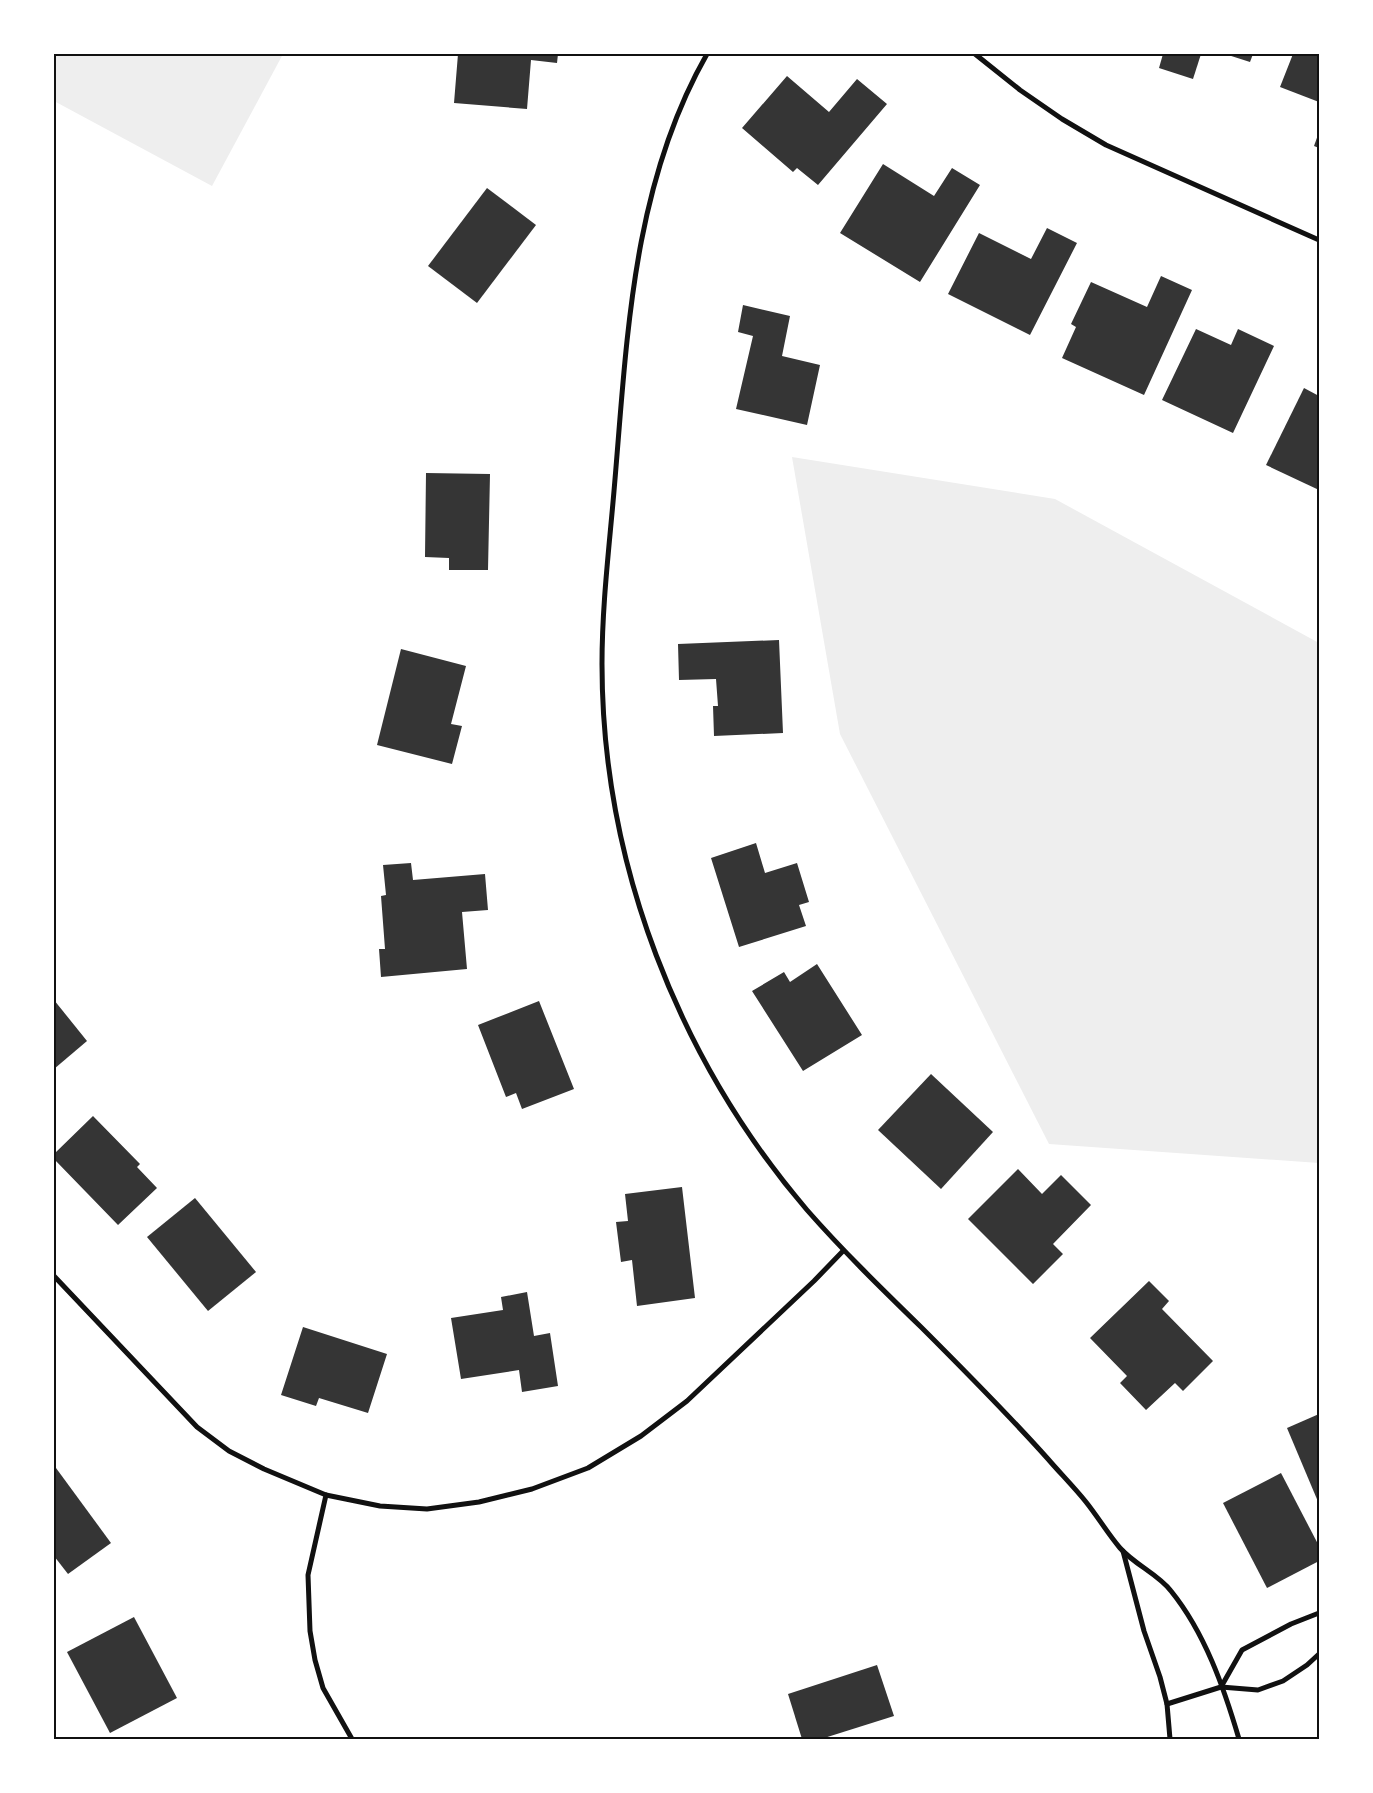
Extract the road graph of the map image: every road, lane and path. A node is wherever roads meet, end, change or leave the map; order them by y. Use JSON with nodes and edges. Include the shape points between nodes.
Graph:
{"nodes":[{"id":1,"x":707,"y":54,"type":"edge"},
{"id":2,"x":975,"y":54,"type":"edge"},
{"id":3,"x":1319,"y":240,"type":"edge"},
{"id":4,"x":844,"y":1251,"type":"junction"},
{"id":5,"x":54,"y":1276,"type":"edge"},
{"id":6,"x":326,"y":1495,"type":"junction"},
{"id":7,"x":1122,"y":1551,"type":"junction"},
{"id":8,"x":1319,"y":1613,"type":"edge"},
{"id":9,"x":1319,"y":1654,"type":"edge"},
{"id":10,"x":1222,"y":1687,"type":"junction"},
{"id":11,"x":1167,"y":1704,"type":"junction"},
{"id":12,"x":352,"y":1739,"type":"edge"},
{"id":13,"x":1170,"y":1739,"type":"edge"},
{"id":14,"x":1239,"y":1739,"type":"edge"}],
"edges":[{"from":1,"to":4,"type":"street","via":[[690,84],[661,160],[641,236],[629,314],[603,606],[605,740],[614,805],[634,891],[682,1015],[704,1062],[735,1113],[804,1206]]},
{"from":2,"to":3,"type":"street","via":[[1020,90],[1106,145]]},
{"from":4,"to":6,"type":"street","via":[[687,1401],[641,1436],[588,1468],[514,1494],[427,1509],[380,1506]]},
{"from":4,"to":7,"type":"street","via":[[1028,1436],[1085,1500]]},
{"from":5,"to":6,"type":"street","via":[[197,1427],[229,1451],[264,1470]]},
{"from":6,"to":12,"type":"street","via":[[308,1575],[310,1631],[324,1688]]},
{"from":7,"to":10,"type":"street","via":[[1168,1587],[1188,1615]]},
{"from":7,"to":11,"type":"street"},
{"from":8,"to":10,"type":"street","via":[[1242,1650]]},
{"from":9,"to":10,"type":"street","via":[[1284,1681],[1258,1690]]},
{"from":10,"to":11,"type":"street"},
{"from":10,"to":14,"type":"street"},
{"from":11,"to":13,"type":"street"}]}
